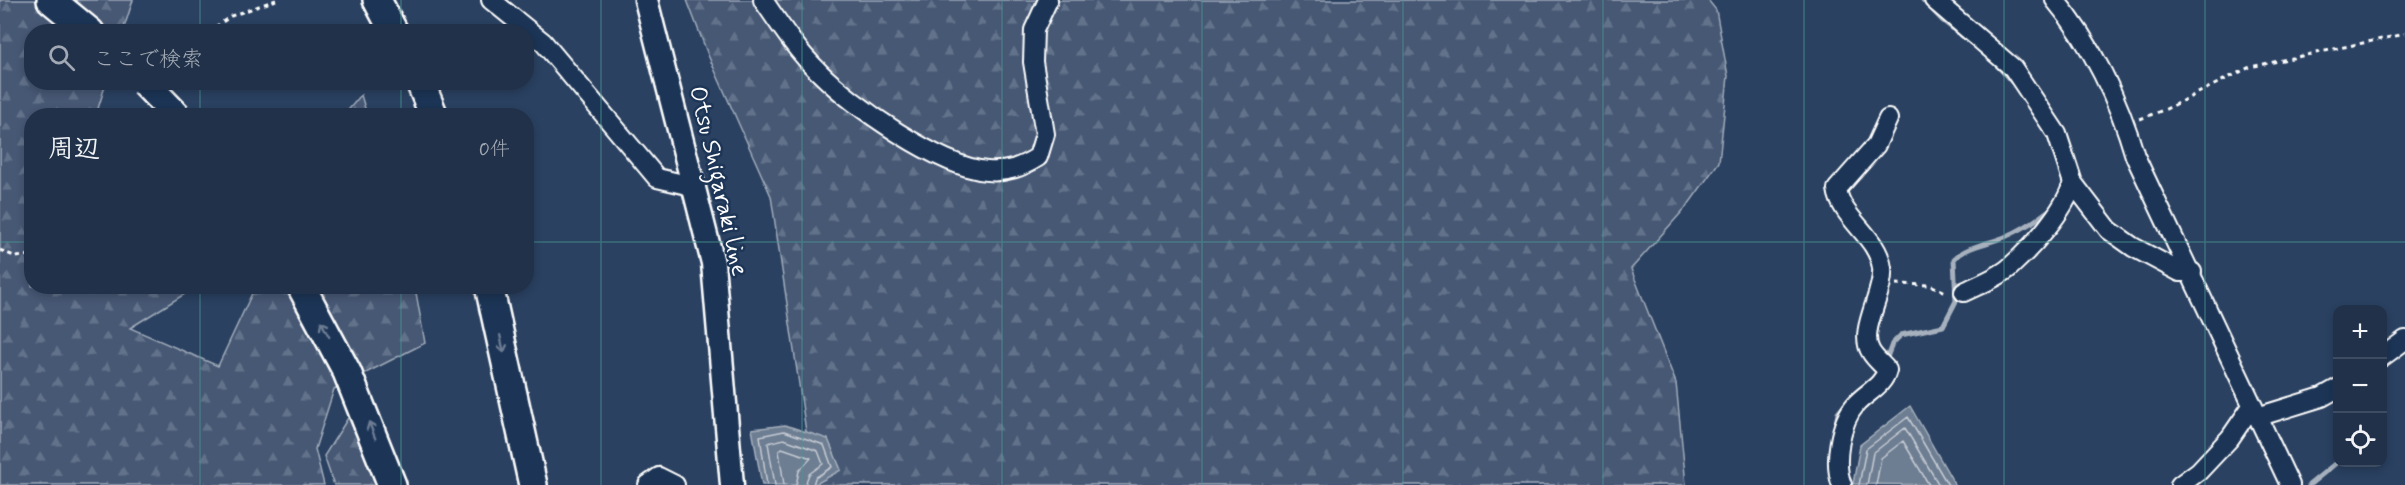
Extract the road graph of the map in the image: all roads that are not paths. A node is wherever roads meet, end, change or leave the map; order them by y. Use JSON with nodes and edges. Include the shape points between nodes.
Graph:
{"nodes":[{"id":1,"x":51,"y":0,"type":"edge"},
{"id":2,"x":377,"y":0,"type":"edge"},
{"id":3,"x":491,"y":0,"type":"edge"},
{"id":4,"x":646,"y":0,"type":"edge"},
{"id":5,"x":763,"y":0,"type":"edge"},
{"id":6,"x":1048,"y":0,"type":"edge"},
{"id":7,"x":1934,"y":0,"type":"edge"},
{"id":8,"x":2055,"y":0,"type":"edge"},
{"id":9,"x":80,"y":24,"type":"edge"},
{"id":10,"x":390,"y":24,"type":"edge"},
{"id":11,"x":521,"y":24,"type":"edge"},
{"id":12,"x":534,"y":35,"type":"edge"},
{"id":13,"x":152,"y":90,"type":"edge"},
{"id":14,"x":423,"y":90,"type":"edge"},
{"id":15,"x":169,"y":108,"type":"edge"},
{"id":16,"x":431,"y":108,"type":"edge"},
{"id":17,"x":1888,"y":119,"type":"dead end"},
{"id":18,"x":2073,"y":183,"type":"junction"},
{"id":19,"x":696,"y":187,"type":"junction"},
{"id":20,"x":2192,"y":272,"type":"junction"},
{"id":21,"x":1957,"y":292,"type":"road end"},
{"id":22,"x":305,"y":294,"type":"edge"},
{"id":23,"x":491,"y":294,"type":"edge"},
{"id":24,"x":2405,"y":340,"type":"edge"},
{"id":25,"x":2387,"y":353,"type":"edge"},
{"id":26,"x":2333,"y":390,"type":"edge"},
{"id":27,"x":2255,"y":412,"type":"junction"},
{"id":28,"x":392,"y":485,"type":"edge"},
{"id":29,"x":533,"y":485,"type":"edge"},
{"id":30,"x":648,"y":485,"type":"edge"},
{"id":31,"x":675,"y":485,"type":"edge"},
{"id":32,"x":732,"y":485,"type":"edge"},
{"id":33,"x":1842,"y":485,"type":"edge"},
{"id":34,"x":2180,"y":485,"type":"edge"},
{"id":35,"x":2290,"y":485,"type":"edge"}],
"edges":[{"from":1,"to":9,"type":"highway"},
{"from":2,"to":10,"type":"highway"},
{"from":3,"to":11,"type":"street"},
{"from":4,"to":19,"type":"main road","name":"Otsu Shigaraki line"},
{"from":5,"to":6,"type":"street","via":[[819,73],[868,112],[939,154],[986,171],[1018,169],[1038,157],[1045,134],[1033,62],[1034,30]]},
{"from":7,"to":18,"type":"street","via":[[2013,68],[2057,134]]},
{"from":8,"to":20,"type":"street","via":[[2079,28]]},
{"from":12,"to":19,"type":"street","via":[[657,178]]},
{"from":13,"to":15,"type":"highway","bridge":true},
{"from":14,"to":16,"type":"highway"},
{"from":17,"to":33,"type":"street","via":[[1876,145],[1837,189],[1838,199],[1870,240],[1882,265],[1883,283],[1867,334],[1870,351],[1883,366],[1885,376],[1847,418],[1840,442],[1838,475]]},
{"from":18,"to":20,"type":"street","via":[[2109,230],[2180,272]]},
{"from":18,"to":21,"type":"street","via":[[2053,219],[2008,269]]},
{"from":19,"to":32,"type":"main road","name":"Otsu Shigaraki line","via":[[713,263]]},
{"from":20,"to":27,"type":"street"},
{"from":28,"to":22,"type":"highway","one_way":true,"via":[[347,372]]},
{"from":23,"to":29,"type":"highway","one_way":true},
{"from":24,"to":25,"type":"street"},
{"from":26,"to":27,"type":"street","via":[[2322,397]]},
{"from":27,"to":34,"type":"street","via":[[2199,471]]},
{"from":27,"to":35,"type":"street"},
{"from":30,"to":31,"type":"street","via":[[659,477]]}]}
